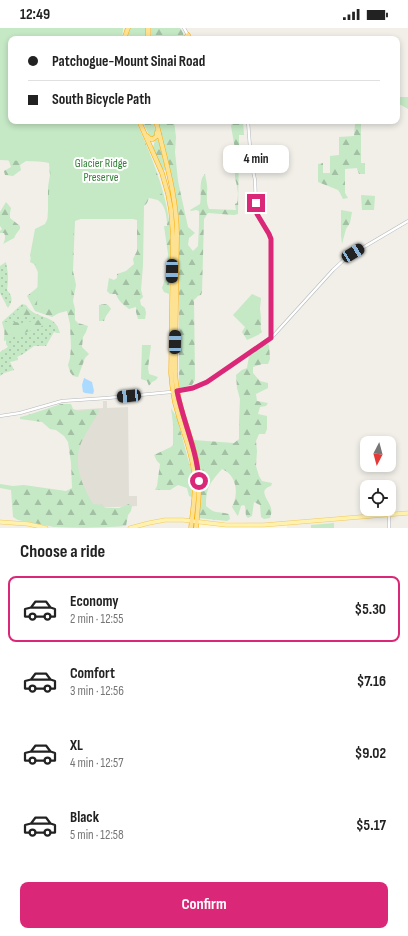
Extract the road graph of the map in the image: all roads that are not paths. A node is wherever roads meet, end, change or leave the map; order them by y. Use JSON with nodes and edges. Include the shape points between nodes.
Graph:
{"nodes":[{"id":1,"x":140,"y":124,"type":"edge"},
{"id":2,"x":141,"y":124,"type":"edge"},
{"id":3,"x":156,"y":124,"type":"edge"},
{"id":4,"x":157,"y":124,"type":"edge"},
{"id":5,"x":248,"y":124,"type":"edge"},
{"id":6,"x":408,"y":221,"type":"edge"},
{"id":7,"x":271,"y":338,"type":"junction"},
{"id":8,"x":175,"y":391,"type":"junction"},
{"id":9,"x":0,"y":416,"type":"edge"},
{"id":10,"x":408,"y":513,"type":"edge"},
{"id":11,"x":396,"y":514,"type":"edge"},
{"id":12,"x":376,"y":516,"type":"edge"},
{"id":13,"x":389,"y":516,"type":"edge"},
{"id":14,"x":194,"y":521,"type":"junction"},
{"id":15,"x":0,"y":522,"type":"edge"},
{"id":16,"x":46,"y":528,"type":"edge"},
{"id":17,"x":130,"y":528,"type":"edge"},
{"id":18,"x":192,"y":528,"type":"edge"},
{"id":19,"x":196,"y":528,"type":"edge"},
{"id":20,"x":389,"y":528,"type":"edge"}],
"edges":[{"from":1,"to":8,"type":"highway","via":[[163,178],[171,215],[173,236],[170,363]]},
{"from":2,"to":3,"type":"highway","via":[[148,138],[152,139],[157,134]]},
{"from":4,"to":8,"type":"highway","via":[[176,214]]},
{"from":5,"to":7,"type":"street","via":[[257,214],[271,239]]},
{"from":6,"to":7,"type":"street","via":[[347,257]]},
{"from":7,"to":8,"type":"street","via":[[207,382]]},
{"from":8,"to":9,"type":"street","via":[[62,401]]},
{"from":8,"to":14,"type":"highway","via":[[198,468],[199,489]]},
{"from":10,"to":11,"type":"main road"},
{"from":12,"to":14,"type":"main road","via":[[264,525],[226,525]]},
{"from":13,"to":20,"type":"street"},
{"from":14,"to":17,"type":"main road","via":[[165,520]]},
{"from":14,"to":18,"type":"highway"},
{"from":14,"to":19,"type":"highway"},
{"from":15,"to":16,"type":"main road"}]}
